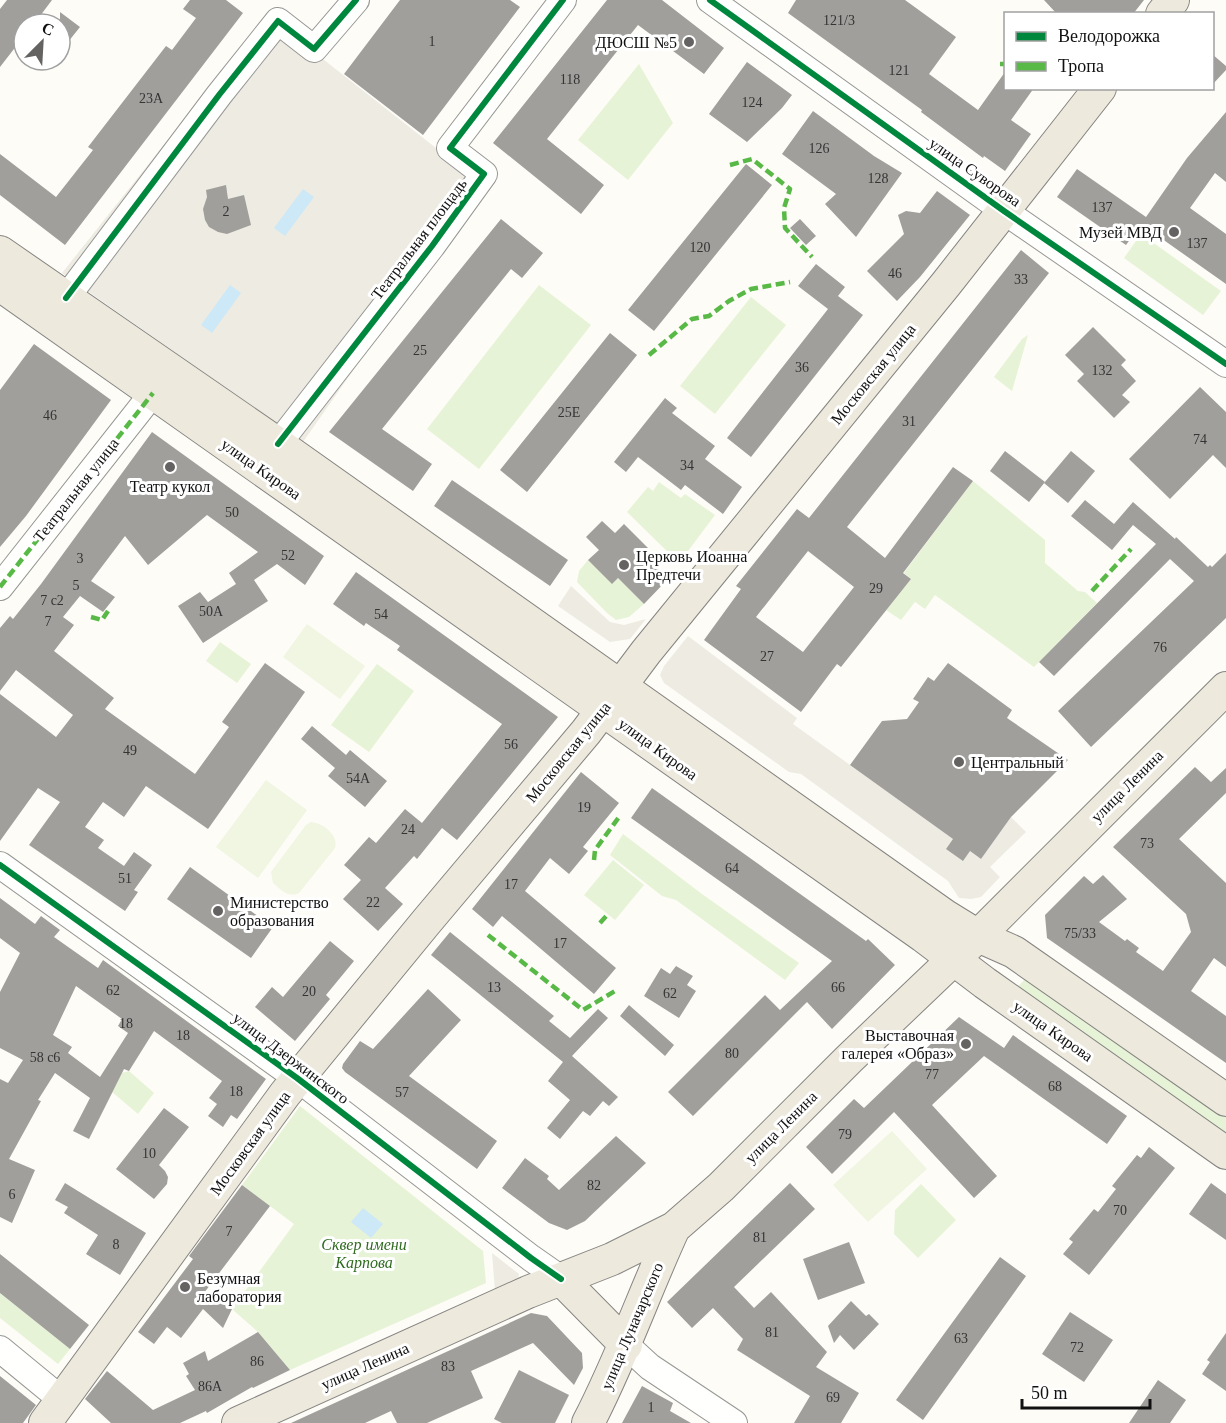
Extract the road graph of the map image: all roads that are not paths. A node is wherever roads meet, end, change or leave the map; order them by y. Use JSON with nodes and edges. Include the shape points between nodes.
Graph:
{"nodes":[{"id":1,"x":356,"y":0,"type":"edge"},
{"id":2,"x":563,"y":0,"type":"edge"},
{"id":3,"x":710,"y":0,"type":"edge"},
{"id":4,"x":1173,"y":0,"type":"edge"},
{"id":5,"x":1164,"y":12,"type":"edge"},
{"id":6,"x":1098,"y":90,"type":"edge"},
{"id":7,"x":1004,"y":211,"type":"junction"},
{"id":8,"x":0,"y":252,"type":"edge"},
{"id":9,"x":0,"y":285,"type":"edge"},
{"id":10,"x":66,"y":298,"type":"junction"},
{"id":11,"x":1226,"y":364,"type":"edge"},
{"id":12,"x":153,"y":393,"type":"junction"},
{"id":13,"x":278,"y":444,"type":"junction"},
{"id":14,"x":0,"y":587,"type":"edge"},
{"id":15,"x":1226,"y":688,"type":"edge"},
{"id":16,"x":612,"y":698,"type":"junction"},
{"id":17,"x":0,"y":865,"type":"edge"},
{"id":18,"x":978,"y":936,"type":"junction"},
{"id":19,"x":954,"y":959,"type":"junction"},
{"id":20,"x":297,"y":1078,"type":"junction"},
{"id":21,"x":1226,"y":1100,"type":"edge"},
{"id":22,"x":1226,"y":1153,"type":"edge"},
{"id":23,"x":674,"y":1228,"type":"junction"},
{"id":24,"x":561,"y":1279,"type":"junction"},
{"id":25,"x":626,"y":1345,"type":"junction"},
{"id":26,"x":0,"y":1349,"type":"edge"},
{"id":27,"x":53,"y":1412,"type":"edge"},
{"id":28,"x":238,"y":1423,"type":"edge"},
{"id":29,"x":588,"y":1423,"type":"edge"},
{"id":30,"x":734,"y":1423,"type":"edge"}],
"edges":[{"from":1,"to":10,"type":"street","via":[[314,48],[278,21]]},
{"from":2,"to":13,"type":"street","name":"Театральная площадь","via":[[450,148],[484,174]]},
{"from":3,"to":7,"type":"street","name":"улица Суворова"},
{"from":4,"to":5,"type":"main road"},
{"from":6,"to":7,"type":"main road","name":"Московская улица"},
{"from":7,"to":11,"type":"street","name":"улица Суворова"},
{"from":7,"to":16,"type":"main road","name":"Московская улица"},
{"from":8,"to":10,"type":"main road","name":"улица Кирова"},
{"from":9,"to":12,"type":"main road","name":"улица Кирова"},
{"from":10,"to":13,"type":"main road","name":"улица Кирова"},
{"from":12,"to":14,"type":"street","name":"Театральная улица"},
{"from":12,"to":16,"type":"main road","name":"улица Кирова"},
{"from":13,"to":16,"type":"main road","name":"улица Кирова"},
{"from":15,"to":18,"type":"main road","name":"улица Ленина"},
{"from":16,"to":18,"type":"main road","name":"улица Кирова"},
{"from":16,"to":19,"type":"main road","name":"улица Кирова"},
{"from":16,"to":20,"type":"main road","name":"Московская улица"},
{"from":17,"to":20,"type":"street","name":"улица Дзержинского"},
{"from":18,"to":19,"type":"main road","name":"улица Ленина"},
{"from":18,"to":21,"type":"main road","name":"улица Кирова","via":[[1014,952]]},
{"from":19,"to":22,"type":"main road","name":"улица Кирова"},
{"from":19,"to":23,"type":"main road","name":"улица Ленина"},
{"from":20,"to":24,"type":"street","name":"улица Дзержинского"},
{"from":20,"to":27,"type":"main road","name":"Московская улица"},
{"from":23,"to":24,"type":"main road","name":"улица Ленина"},
{"from":23,"to":25,"type":"main road","name":"улица Луначарского","via":[[646,1288]]},
{"from":24,"to":25,"type":"main road","name":"улица Дзержинского"},
{"from":24,"to":28,"type":"main road","name":"улица Ленина"},
{"from":25,"to":29,"type":"main road","name":"улица Луначарского"},
{"from":25,"to":30,"type":"street","name":"улица Дзержинского","via":[[650,1367]]},
{"from":26,"to":27,"type":"street"}]}
